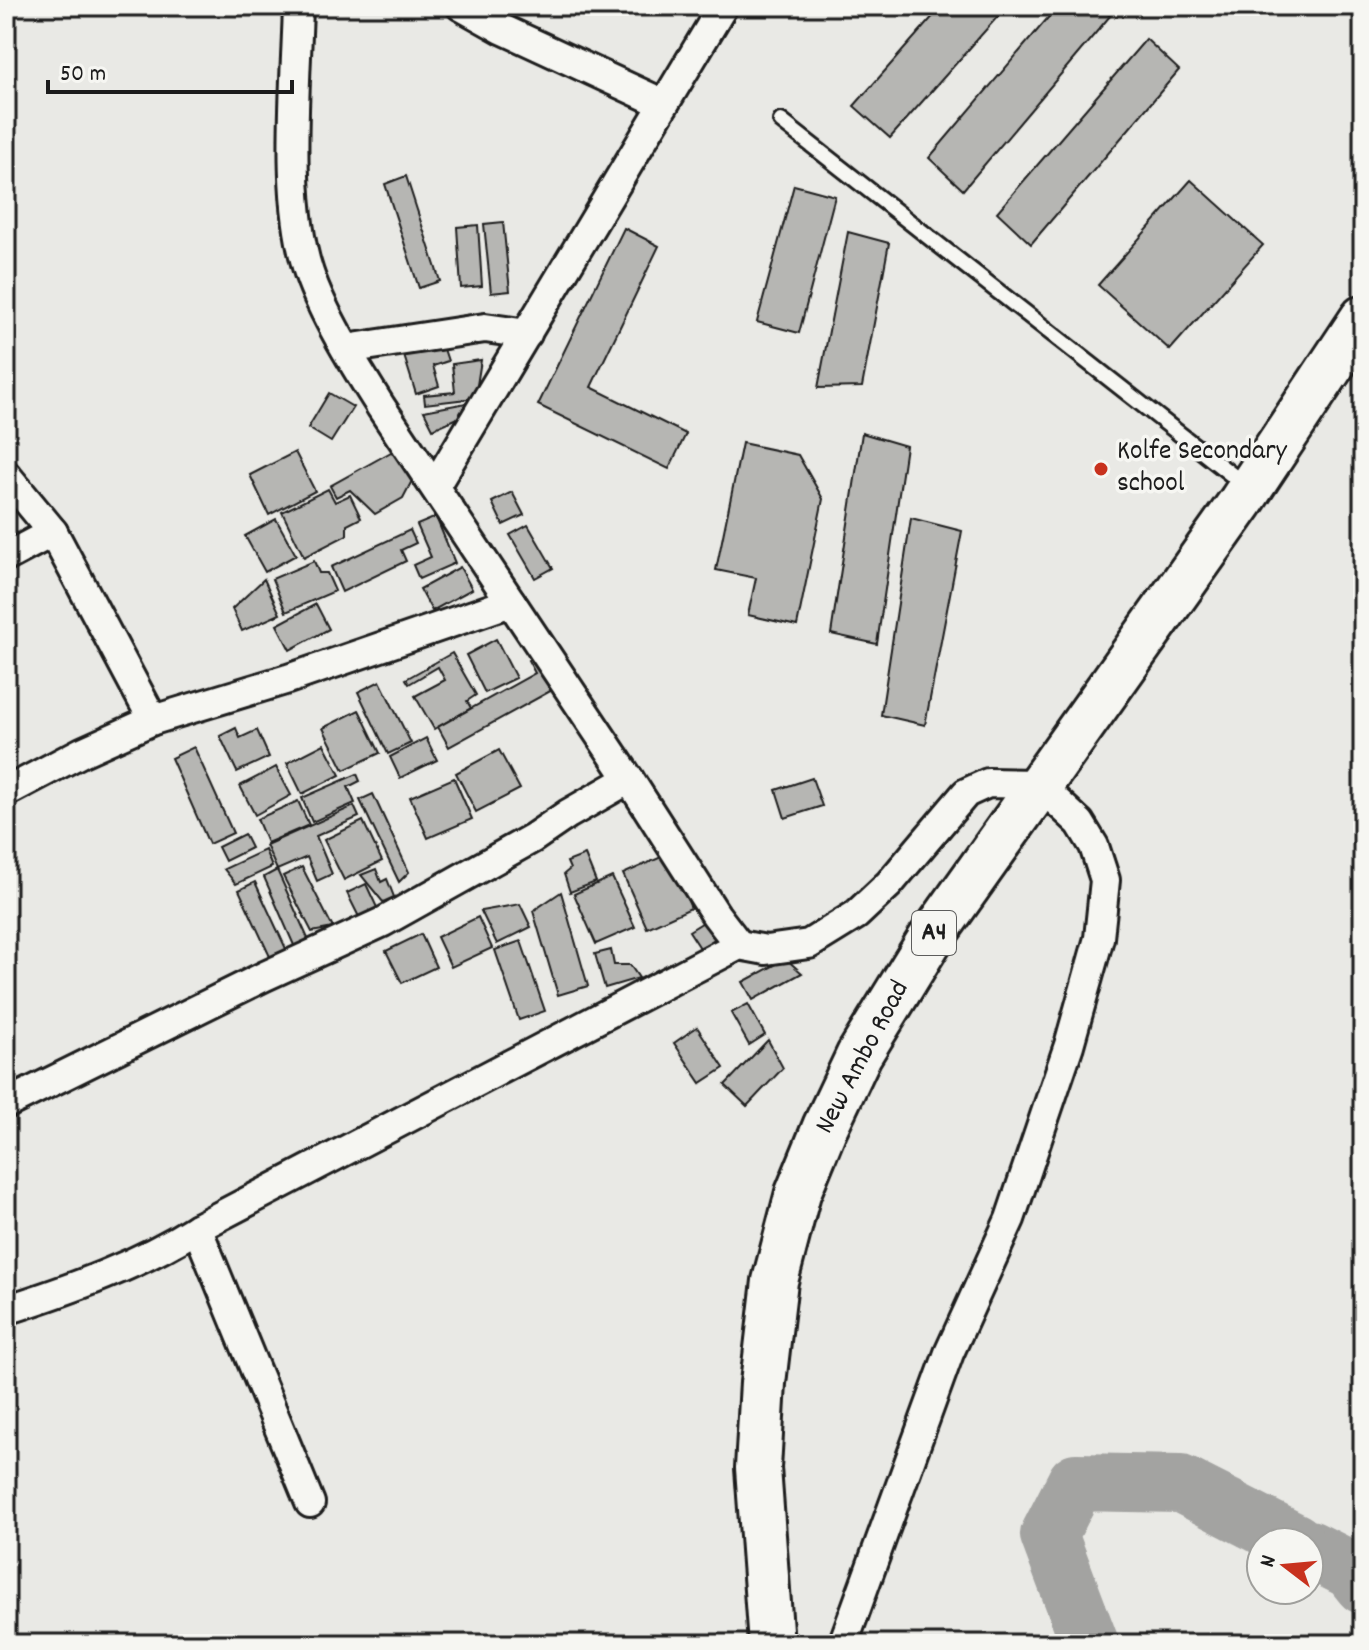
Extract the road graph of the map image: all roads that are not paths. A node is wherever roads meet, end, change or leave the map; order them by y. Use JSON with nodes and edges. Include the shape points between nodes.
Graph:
{"nodes":[{"id":1,"x":298,"y":6,"type":"edge"},
{"id":2,"x":461,"y":6,"type":"edge"},
{"id":3,"x":723,"y":6,"type":"edge"},
{"id":4,"x":664,"y":104,"type":"junction"},
{"id":5,"x":781,"y":121,"type":"dead end"},
{"id":6,"x":1363,"y":318,"type":"edge"},
{"id":7,"x":527,"y":334,"type":"junction"},
{"id":8,"x":346,"y":349,"type":"junction"},
{"id":9,"x":6,"y":475,"type":"edge"},
{"id":10,"x":435,"y":486,"type":"junction"},
{"id":11,"x":1249,"y":489,"type":"junction"},
{"id":12,"x":53,"y":532,"type":"junction"},
{"id":13,"x":6,"y":557,"type":"edge"},
{"id":14,"x":511,"y":602,"type":"junction"},
{"id":15,"x":153,"y":720,"type":"junction"},
{"id":16,"x":629,"y":779,"type":"junction"},
{"id":17,"x":1038,"y":784,"type":"junction"},
{"id":18,"x":6,"y":792,"type":"edge"},
{"id":19,"x":739,"y":945,"type":"junction"},
{"id":20,"x":6,"y":1104,"type":"edge"},
{"id":21,"x":197,"y":1228,"type":"junction"},
{"id":22,"x":6,"y":1310,"type":"edge"},
{"id":23,"x":310,"y":1503,"type":"dead end"},
{"id":24,"x":771,"y":1644,"type":"edge"},
{"id":25,"x":843,"y":1644,"type":"edge"}],
"edges":[{"from":1,"to":8,"type":"street","via":[[297,218],[309,273]]},
{"from":2,"to":4,"type":"street"},
{"from":3,"to":4,"type":"street"},
{"from":4,"to":7,"type":"street"},
{"from":5,"to":11,"type":"lane"},
{"from":6,"to":11,"type":"main road","name":"New Ambo Road","number":"A4"},
{"from":7,"to":8,"type":"street","via":[[485,328]]},
{"from":7,"to":10,"type":"street"},
{"from":8,"to":10,"type":"street"},
{"from":9,"to":12,"type":"street"},
{"from":10,"to":14,"type":"street"},
{"from":11,"to":17,"type":"main road","name":"New Ambo Road","number":"A4"},
{"from":12,"to":13,"type":"street"},
{"from":12,"to":15,"type":"street"},
{"from":14,"to":15,"type":"street"},
{"from":14,"to":16,"type":"street"},
{"from":15,"to":18,"type":"street"},
{"from":16,"to":19,"type":"street"},
{"from":16,"to":20,"type":"street","via":[[383,922]]},
{"from":17,"to":19,"type":"street","via":[[988,783],[966,793],[889,884],[856,915],[809,944],[766,950]]},
{"from":17,"to":24,"type":"main road","name":"New Ambo Road","number":"A4","via":[[929,941],[859,1055],[798,1193],[775,1281],[758,1454]]},
{"from":17,"to":25,"type":"street","via":[[1080,823],[1094,846],[1105,880],[1099,938],[1010,1219],[949,1353]]},
{"from":19,"to":21,"type":"street"},
{"from":21,"to":22,"type":"street","via":[[169,1245]]},
{"from":21,"to":23,"type":"street"}]}
